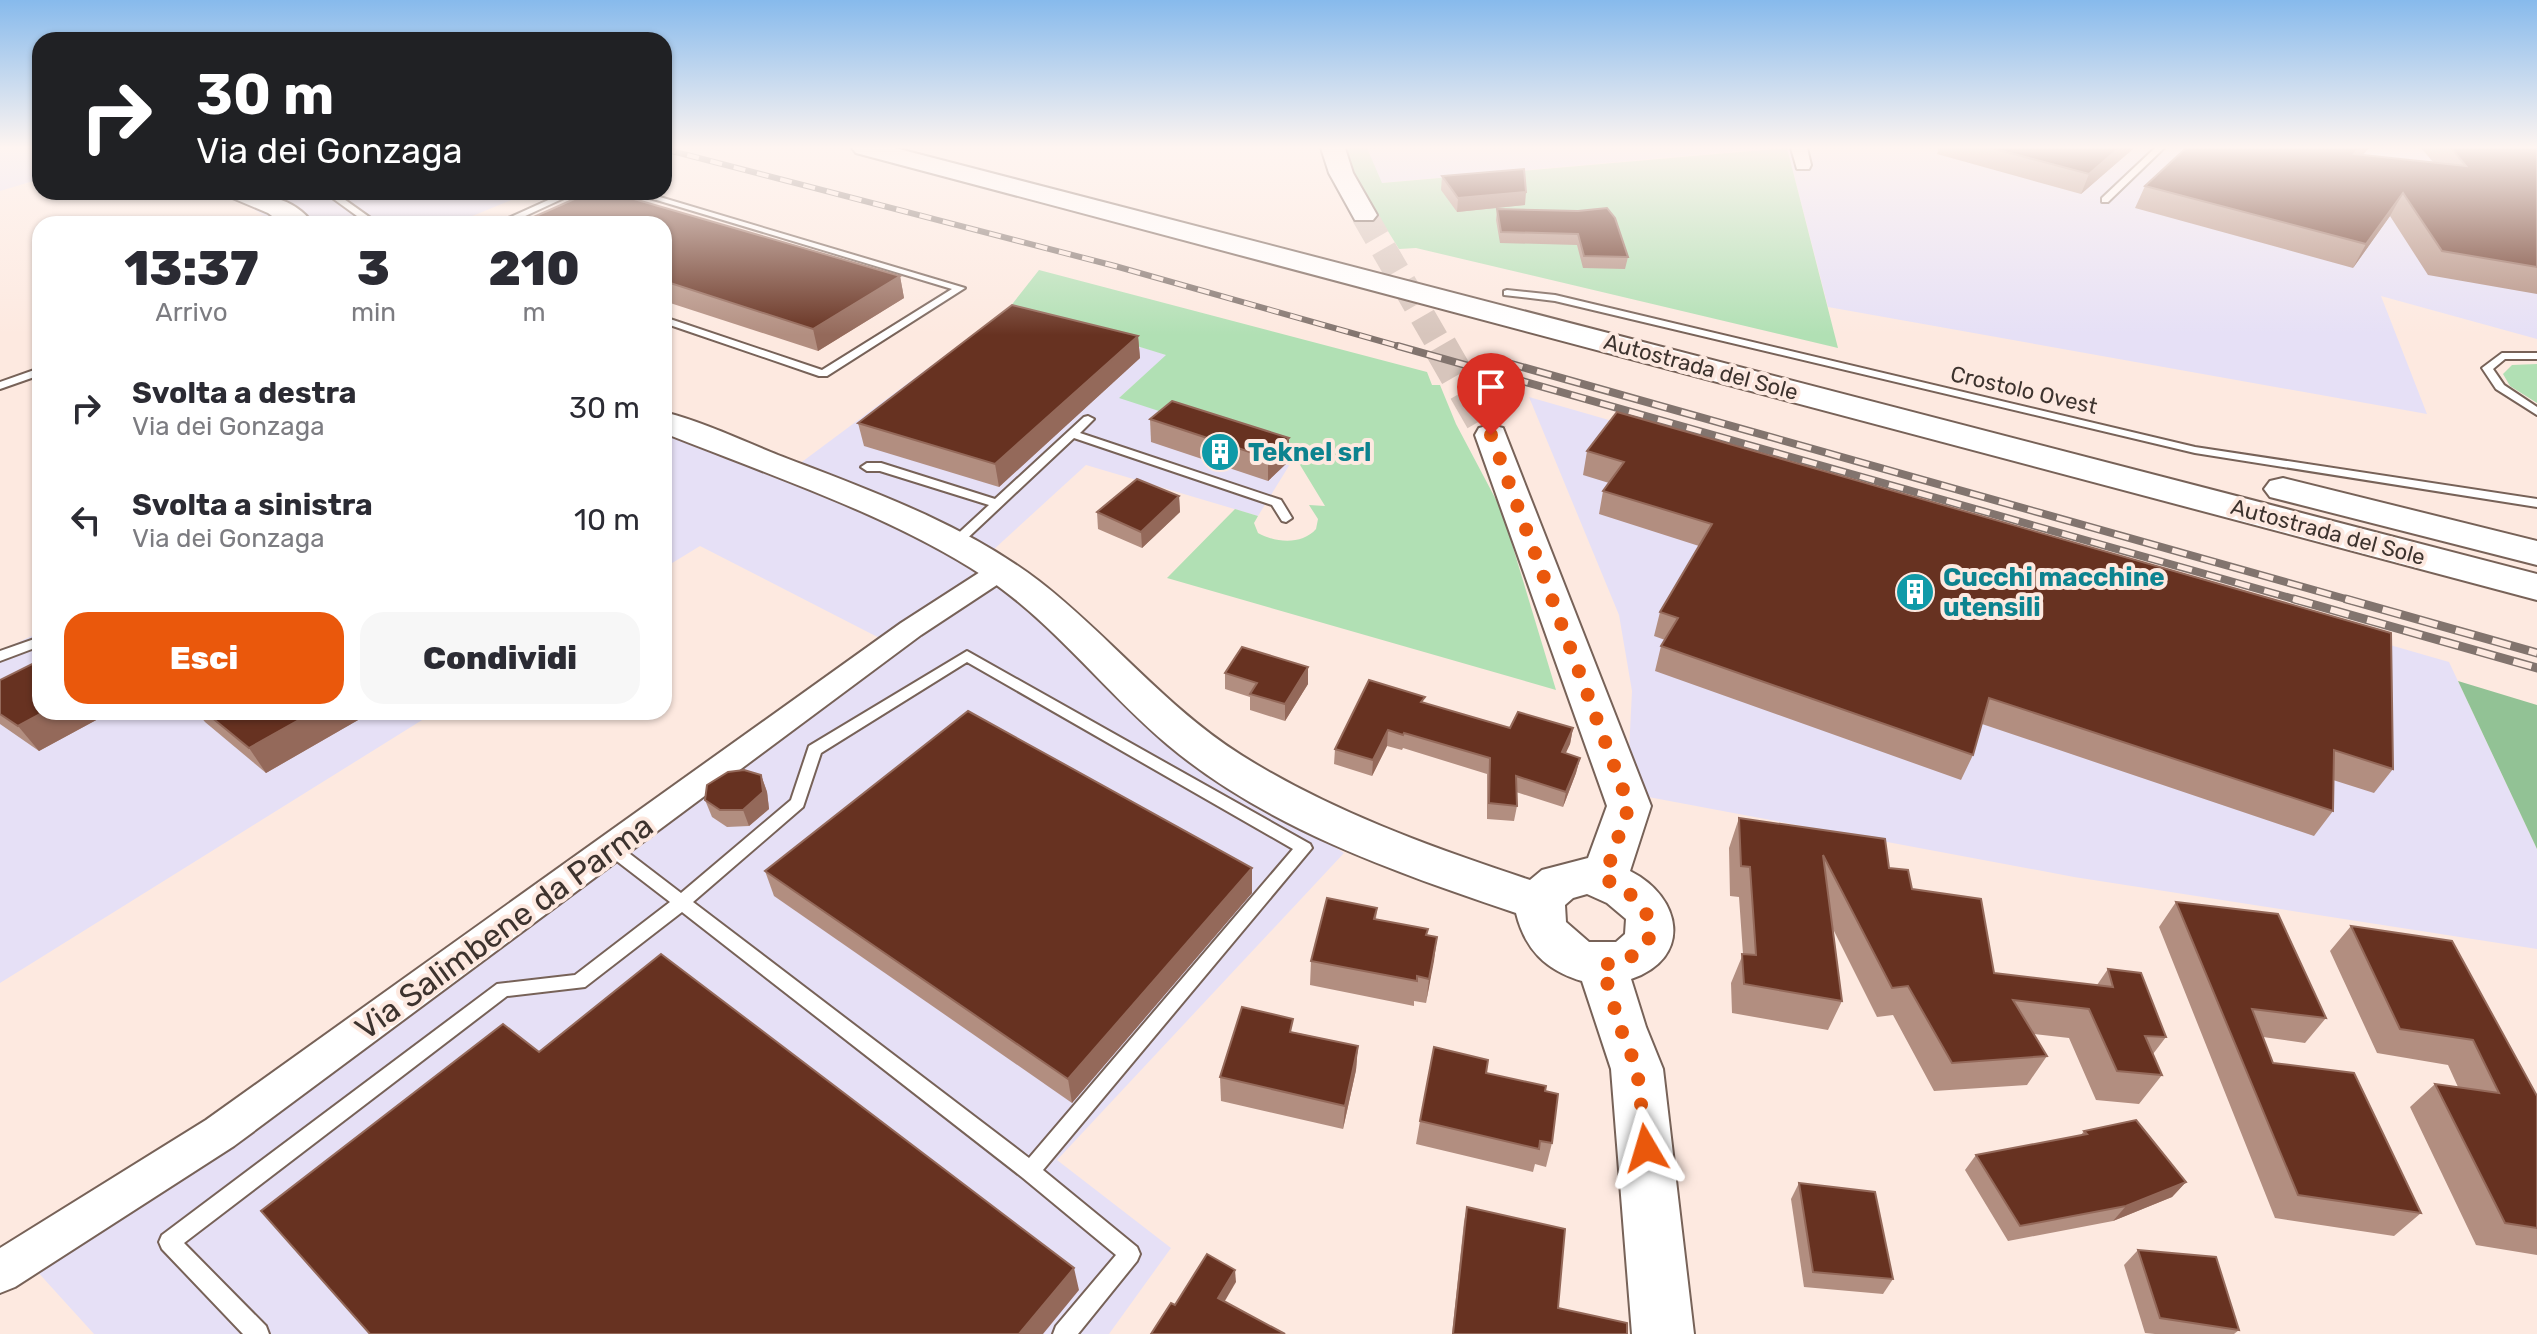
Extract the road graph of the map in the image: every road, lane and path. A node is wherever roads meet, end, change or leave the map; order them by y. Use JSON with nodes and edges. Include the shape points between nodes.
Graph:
{"nodes":[{"id":1,"x":696,"y":210,"type":"edge"},
{"id":2,"x":1102,"y":210,"type":"edge"},
{"id":3,"x":1182,"y":210,"type":"edge"},
{"id":4,"x":1361,"y":210,"type":"edge"},
{"id":5,"x":1364,"y":215,"type":"tunnel mouth"},
{"id":6,"x":1507,"y":293,"type":"junction"},
{"id":7,"x":672,"y":323,"type":"edge"},
{"id":8,"x":2537,"y":356,"type":"edge"},
{"id":9,"x":32,"y":374,"type":"edge"},
{"id":10,"x":0,"y":386,"type":"edge"},
{"id":11,"x":2537,"y":412,"type":"edge"},
{"id":12,"x":1088,"y":419,"type":"dead end"},
{"id":13,"x":672,"y":425,"type":"edge"},
{"id":14,"x":1073,"y":434,"type":"junction"},
{"id":15,"x":1491,"y":435,"type":"tunnel mouth"},
{"id":16,"x":867,"y":467,"type":"dead end"},
{"id":17,"x":2537,"y":503,"type":"edge"},
{"id":18,"x":998,"y":504,"type":"junction"},
{"id":19,"x":1286,"y":518,"type":"dead end"},
{"id":20,"x":954,"y":544,"type":"junction"},
{"id":21,"x":2537,"y":553,"type":"edge"},
{"id":22,"x":1000,"y":571,"type":"junction"},
{"id":23,"x":2537,"y":587,"type":"edge"},
{"id":24,"x":32,"y":644,"type":"edge"},
{"id":25,"x":0,"y":656,"type":"edge"},
{"id":26,"x":611,"y":848,"type":"junction"},
{"id":27,"x":1604,"y":879,"type":"junction"},
{"id":28,"x":1540,"y":902,"type":"junction"},
{"id":29,"x":681,"y":903,"type":"junction"},
{"id":30,"x":1602,"y":965,"type":"junction"},
{"id":31,"x":1030,"y":1171,"type":"junction"},
{"id":32,"x":0,"y":1272,"type":"edge"},
{"id":33,"x":258,"y":1334,"type":"edge"},
{"id":34,"x":1064,"y":1334,"type":"edge"},
{"id":35,"x":1663,"y":1334,"type":"edge"}],
"edges":[{"from":1,"to":7,"type":"lane","via":[[960,288],[823,374]]},
{"from":2,"to":23,"type":"highway","name":"Autostrada del Sole"},
{"from":3,"to":6,"type":"highway","name":"Autostrada del Sole"},
{"from":4,"to":5,"type":"main road"},
{"from":6,"to":17,"type":"lane","name":"Crostolo Ovest","via":[[1555,298],[2182,447]]},
{"from":6,"to":21,"type":"highway","name":"Autostrada del Sole"},
{"from":8,"to":11,"type":"lane","via":[[2502,356],[2487,368],[2500,387]]},
{"from":9,"to":10,"type":"lane"},
{"from":12,"to":14,"type":"lane"},
{"from":13,"to":20,"type":"main road"},
{"from":14,"to":18,"type":"lane"},
{"from":14,"to":19,"type":"lane","via":[[1277,503]]},
{"from":15,"to":27,"type":"main road","via":[[1629,806]]},
{"from":16,"to":18,"type":"lane"},
{"from":18,"to":20,"type":"lane"},
{"from":20,"to":22,"type":"main road"},
{"from":22,"to":26,"type":"street","name":"Via Salimbene da Parma","via":[[911,629]]},
{"from":22,"to":28,"type":"main road","via":[[1069,627],[1185,736],[1243,776],[1351,830]]},
{"from":24,"to":25,"type":"lane"},
{"from":26,"to":29,"type":"lane"},
{"from":26,"to":32,"type":"street","name":"Via Salimbene da Parma","via":[[220,1133]]},
{"from":27,"to":28,"type":"main road","via":[[1587,876],[1558,882]]},
{"from":27,"to":30,"type":"main road","via":[[1641,902],[1649,919],[1649,937],[1641,952],[1624,962]]},
{"from":28,"to":30,"type":"main road","via":[[1542,930],[1552,943],[1575,958]]},
{"from":29,"to":31,"type":"lane"},
{"from":29,"to":31,"type":"lane","via":[[798,803],[814,750],[967,656],[1304,848]]},
{"from":29,"to":33,"type":"lane","via":[[579,982],[503,989],[169,1242]]},
{"from":30,"to":35,"type":"main road","via":[[1637,1069]]},
{"from":31,"to":34,"type":"lane","via":[[1130,1254]]}]}
